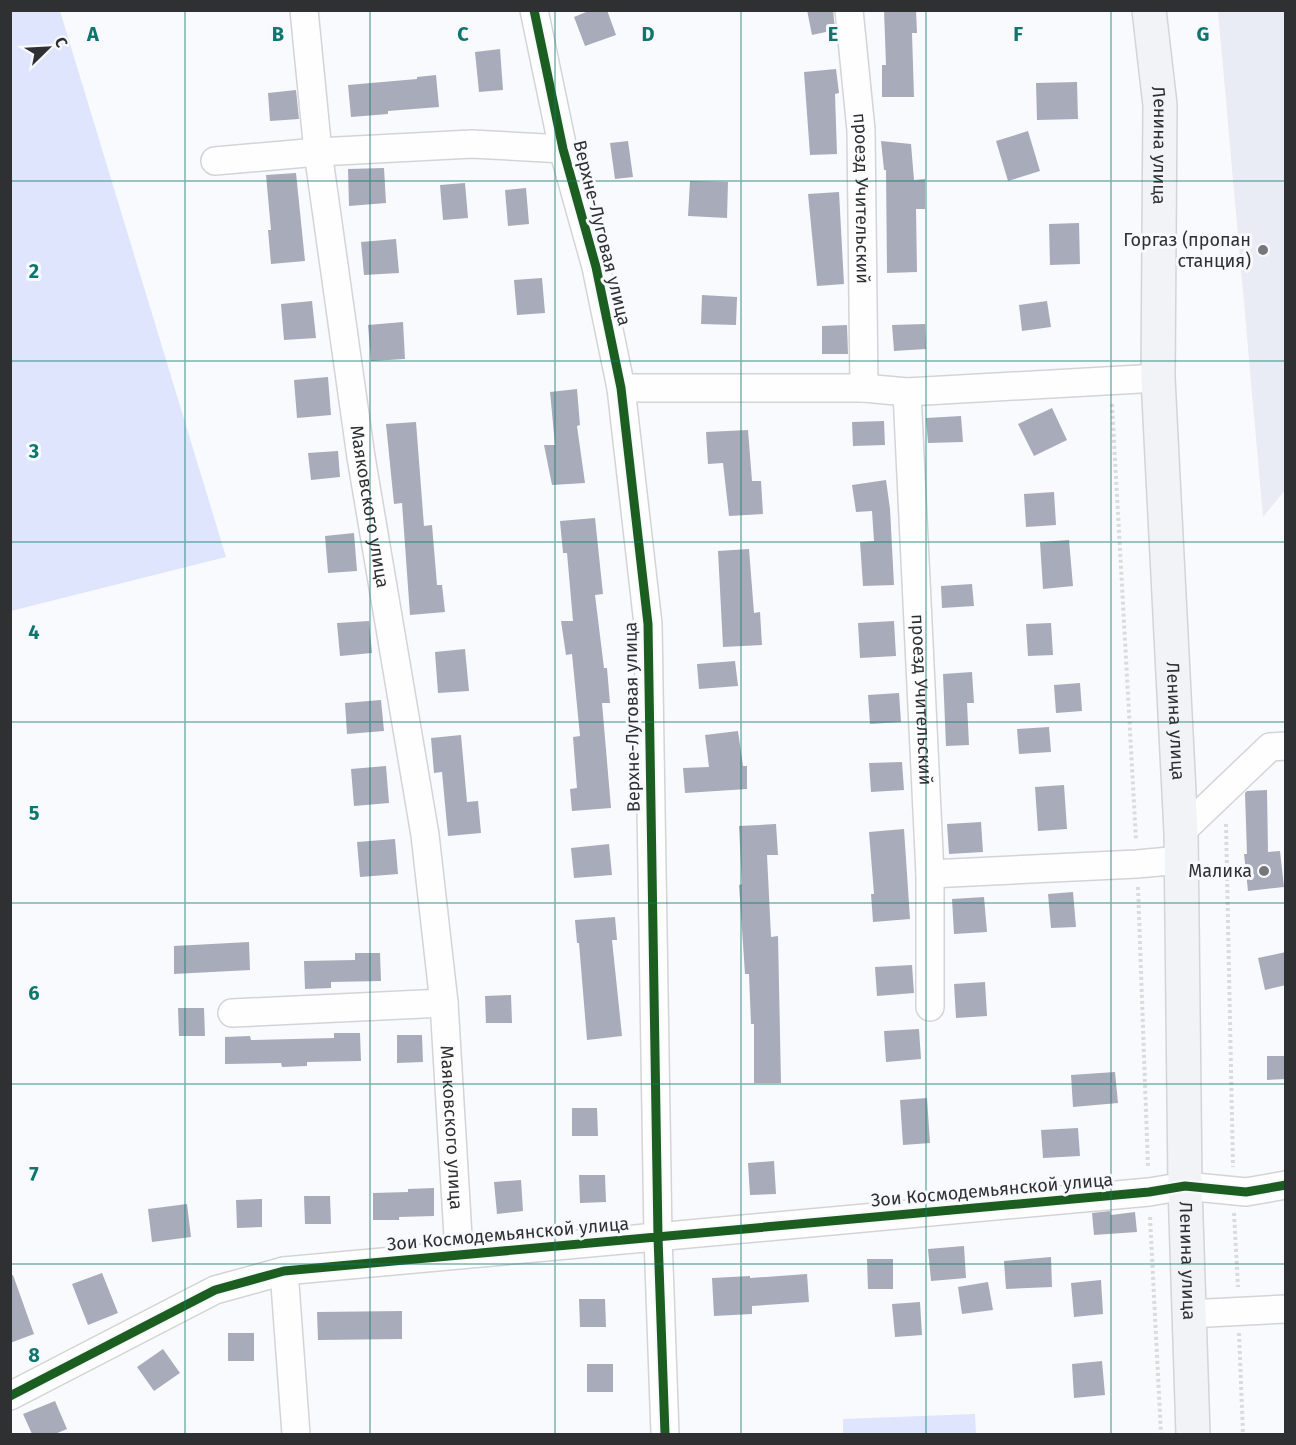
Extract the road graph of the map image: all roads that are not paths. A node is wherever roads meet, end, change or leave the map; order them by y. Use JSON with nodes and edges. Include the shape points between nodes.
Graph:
{"nodes":[{"id":1,"x":304,"y":10,"type":"edge"},
{"id":2,"x":534,"y":10,"type":"edge"},
{"id":3,"x":849,"y":10,"type":"edge"},
{"id":4,"x":1149,"y":10,"type":"edge"},
{"id":5,"x":563,"y":149,"type":"junction"},
{"id":6,"x":318,"y":152,"type":"junction"},
{"id":7,"x":215,"y":161,"type":"dead end"},
{"id":8,"x":1158,"y":378,"type":"junction"},
{"id":9,"x":621,"y":388,"type":"junction"},
{"id":10,"x":864,"y":388,"type":"junction"},
{"id":11,"x":907,"y":392,"type":"junction"},
{"id":12,"x":1278,"y":746,"type":"edge"},
{"id":13,"x":1181,"y":846,"type":"junction"},
{"id":14,"x":930,"y":874,"type":"junction"},
{"id":15,"x":444,"y":1003,"type":"junction"},
{"id":16,"x":930,"y":1007,"type":"dead end"},
{"id":17,"x":232,"y":1013,"type":"dead end"},
{"id":18,"x":1286,"y":1185,"type":"edge"},
{"id":19,"x":1185,"y":1186,"type":"junction"},
{"id":20,"x":658,"y":1237,"type":"junction"},
{"id":21,"x":459,"y":1254,"type":"junction"},
{"id":22,"x":284,"y":1271,"type":"junction"},
{"id":23,"x":1286,"y":1309,"type":"edge"},
{"id":24,"x":1188,"y":1314,"type":"junction"},
{"id":25,"x":10,"y":1396,"type":"edge"},
{"id":26,"x":296,"y":1434,"type":"edge"},
{"id":27,"x":665,"y":1434,"type":"edge"},
{"id":28,"x":1193,"y":1434,"type":"edge"}],
"edges":[{"from":1,"to":6,"type":"street","name":"Маяковского улица"},
{"from":2,"to":5,"type":"street","name":"Верхне-Луговая улица"},
{"from":3,"to":10,"type":"street","name":"проезд Учительский","via":[[861,130]]},
{"from":4,"to":8,"type":"main road","name":"Ленина улица","via":[[1160,105]]},
{"from":5,"to":6,"type":"street","via":[[472,144]]},
{"from":5,"to":9,"type":"street","name":"Верхне-Луговая улица","via":[[596,267]]},
{"from":6,"to":7,"type":"street"},
{"from":6,"to":15,"type":"street","name":"Маяковского улица","via":[[361,457],[425,835]]},
{"from":8,"to":11,"type":"street"},
{"from":8,"to":13,"type":"main road","name":"Ленина улица"},
{"from":9,"to":10,"type":"street"},
{"from":9,"to":20,"type":"street","name":"Верхне-Луговая улица","via":[[648,624]]},
{"from":10,"to":11,"type":"street"},
{"from":11,"to":14,"type":"street","name":"проезд Учительский"},
{"from":12,"to":13,"type":"street","via":[[1226,789]]},
{"from":13,"to":14,"type":"street","via":[[1137,864]]},
{"from":13,"to":19,"type":"main road","name":"Ленина улица"},
{"from":14,"to":16,"type":"street","name":"проезд Учительский"},
{"from":15,"to":17,"type":"street"},
{"from":15,"to":21,"type":"street","name":"Маяковского улица"},
{"from":18,"to":19,"type":"street","name":"Зои Космодемьянской улица","via":[[1246,1192]]},
{"from":19,"to":20,"type":"street","name":"Зои Космодемьянской улица"},
{"from":19,"to":24,"type":"main road","name":"Ленина улица"},
{"from":20,"to":21,"type":"street","name":"Зои Космодемьянской улица"},
{"from":20,"to":27,"type":"street","name":"Верхне-Луговая улица"},
{"from":21,"to":22,"type":"street","name":"Зои Космодемьянской улица"},
{"from":22,"to":25,"type":"street","name":"Зои Космодемьянской улица","via":[[215,1290]]},
{"from":22,"to":26,"type":"street"},
{"from":23,"to":24,"type":"street"},
{"from":24,"to":28,"type":"main road","name":"Ленина улица"}]}
